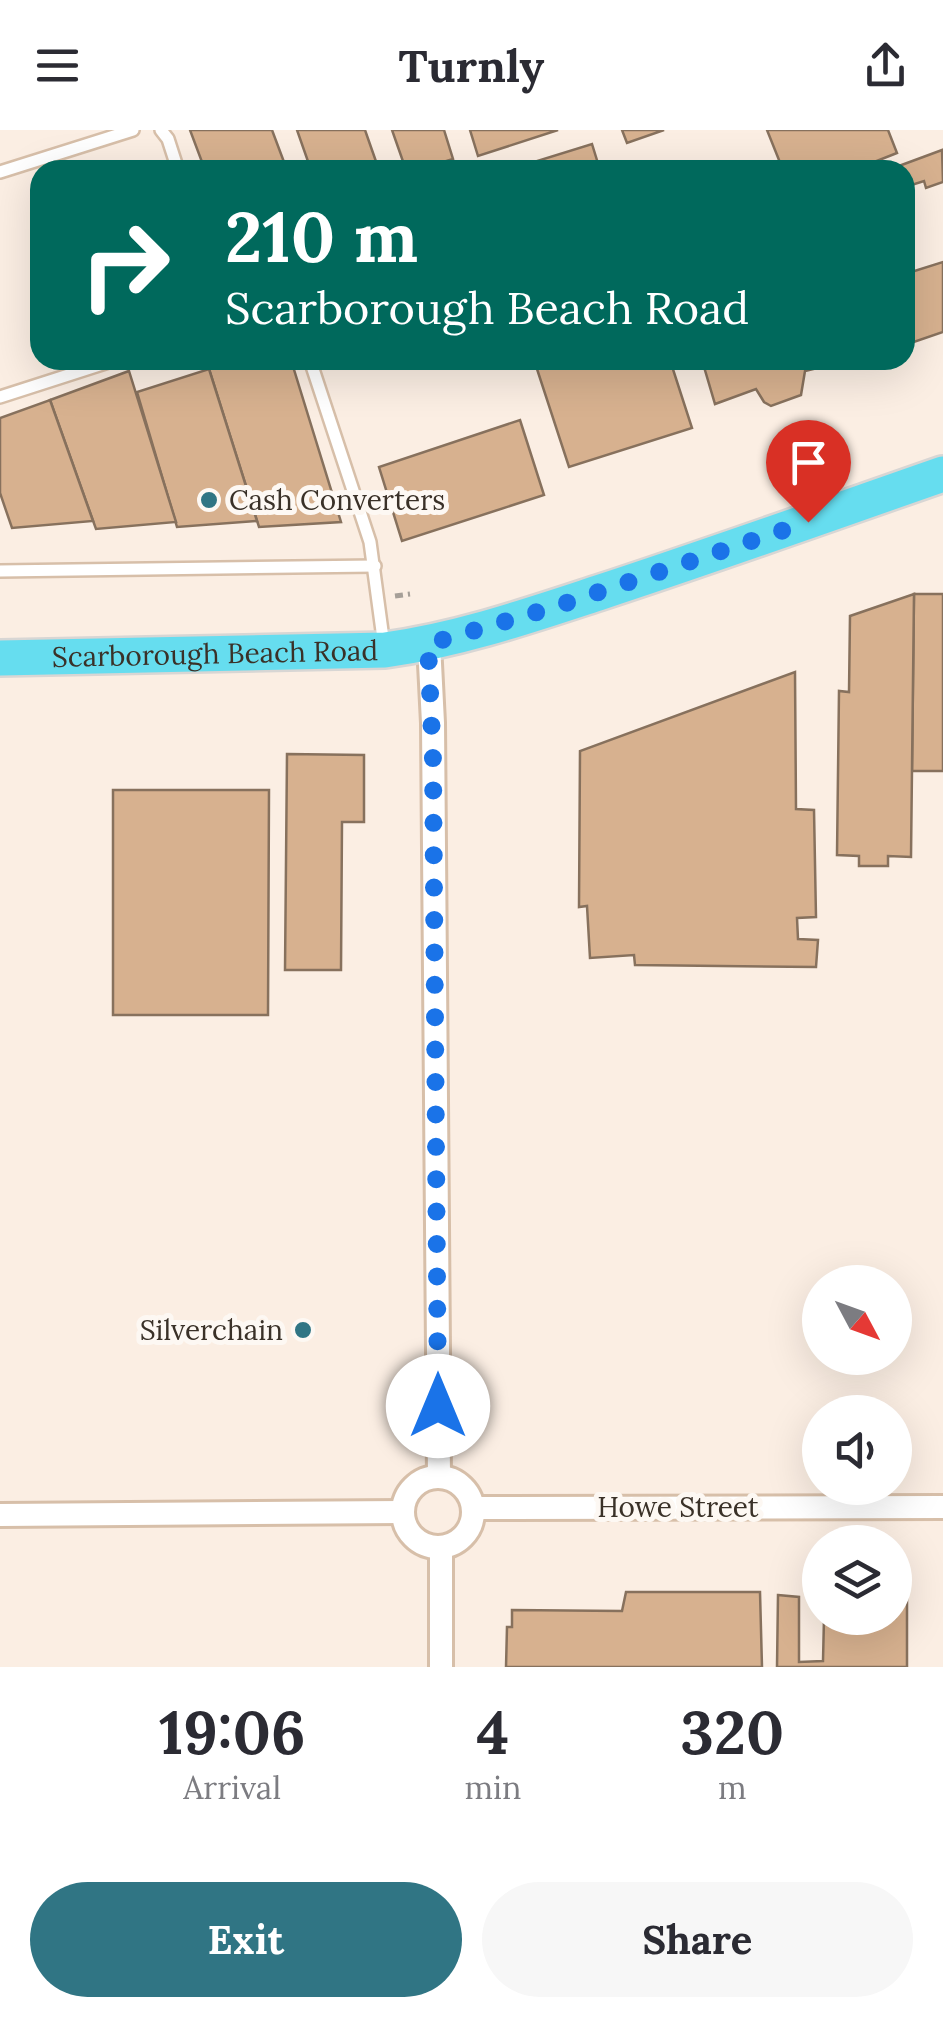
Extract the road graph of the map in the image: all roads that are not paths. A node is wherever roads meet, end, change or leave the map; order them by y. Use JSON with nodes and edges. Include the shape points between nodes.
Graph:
{"nodes":[{"id":1,"x":133,"y":130,"type":"edge"},
{"id":2,"x":161,"y":130,"type":"edge"},
{"id":3,"x":38,"y":160,"type":"edge"},
{"id":4,"x":175,"y":160,"type":"edge"},
{"id":5,"x":30,"y":163,"type":"edge"},
{"id":6,"x":0,"y":172,"type":"edge"},
{"id":7,"x":84,"y":370,"type":"edge"},
{"id":8,"x":313,"y":370,"type":"edge"},
{"id":9,"x":0,"y":397,"type":"edge"},
{"id":10,"x":943,"y":474,"type":"edge"},
{"id":11,"x":375,"y":566,"type":"junction"},
{"id":12,"x":0,"y":570,"type":"edge"},
{"id":13,"x":428,"y":644,"type":"junction"},
{"id":14,"x":385,"y":650,"type":"junction"},
{"id":15,"x":0,"y":658,"type":"edge"},
{"id":16,"x":439,"y":1477,"type":"junction"},
{"id":17,"x":943,"y":1507,"type":"edge"},
{"id":18,"x":474,"y":1508,"type":"junction"},
{"id":19,"x":403,"y":1512,"type":"junction"},
{"id":20,"x":0,"y":1514,"type":"edge"},
{"id":21,"x":441,"y":1548,"type":"junction"},
{"id":22,"x":440,"y":1667,"type":"edge"}],
"edges":[{"from":1,"to":3,"type":"lane"},
{"from":2,"to":4,"type":"lane"},
{"from":5,"to":6,"type":"lane"},
{"from":7,"to":9,"type":"lane"},
{"from":8,"to":11,"type":"lane"},
{"from":10,"to":13,"type":"main road","name":"Scarborough Beach Road","via":[[711,556]]},
{"from":11,"to":12,"type":"lane"},
{"from":11,"to":14,"type":"lane"},
{"from":13,"to":14,"type":"main road","name":"Scarborough Beach Road"},
{"from":13,"to":16,"type":"street"},
{"from":14,"to":15,"type":"main road","name":"Scarborough Beach Road"},
{"from":16,"to":18,"type":"street","via":[[466,1489]]},
{"from":16,"to":19,"type":"street","via":[[410,1491]]},
{"from":17,"to":18,"type":"street","name":"Howe Street"},
{"from":18,"to":21,"type":"street","via":[[462,1539]]},
{"from":19,"to":20,"type":"street"},
{"from":19,"to":21,"type":"street","via":[[414,1538]]},
{"from":21,"to":22,"type":"street"}]}
